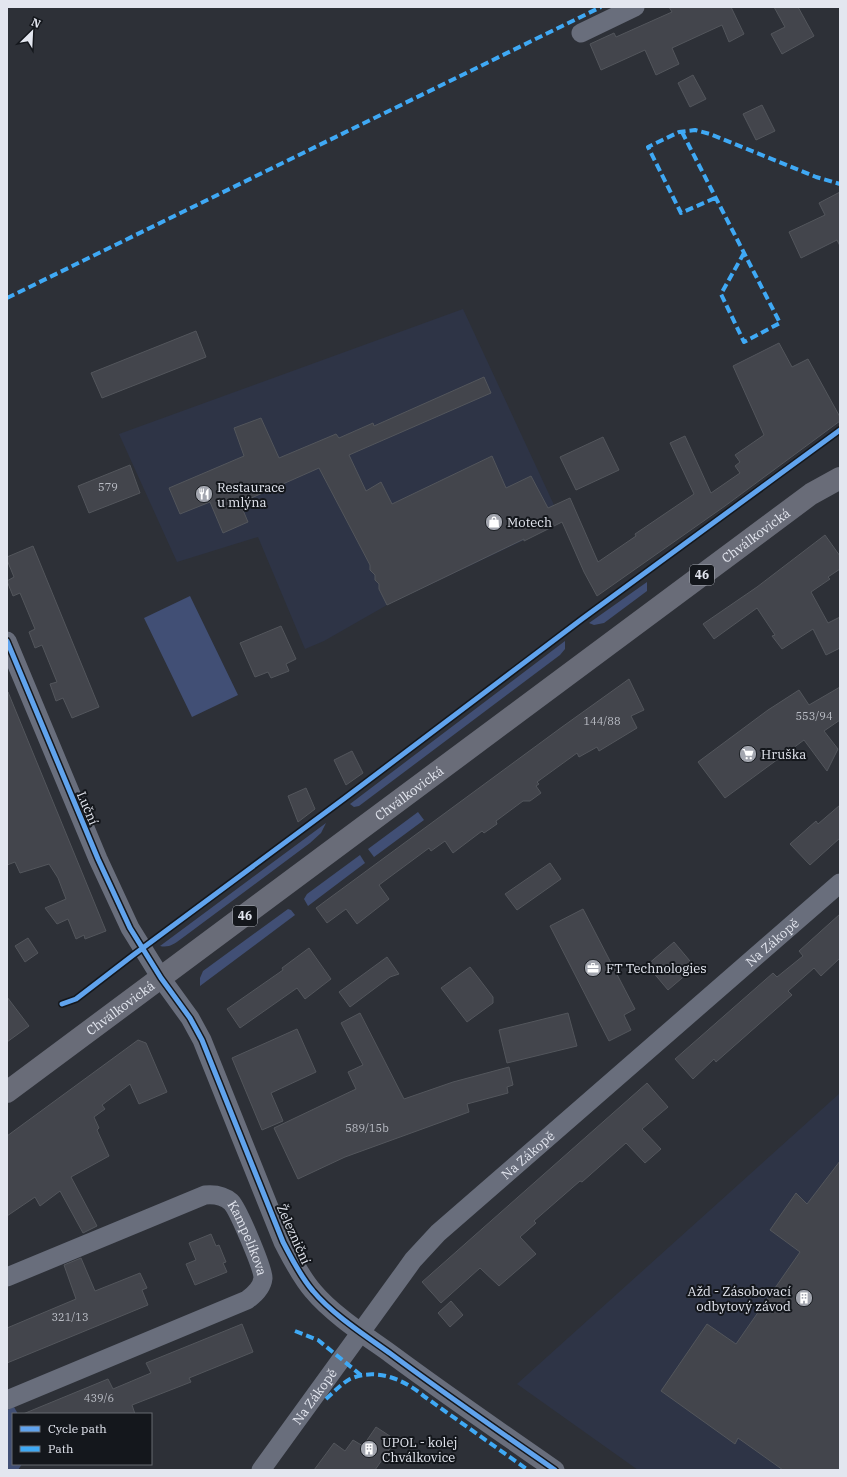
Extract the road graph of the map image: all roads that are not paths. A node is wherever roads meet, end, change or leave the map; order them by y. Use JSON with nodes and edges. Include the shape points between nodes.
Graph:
{"nodes":[{"id":1,"x":635,"y":7,"type":"edge"},
{"id":2,"x":581,"y":33,"type":"dead end"},
{"id":3,"x":840,"y":464,"type":"edge"},
{"id":4,"x":840,"y":478,"type":"edge"},
{"id":5,"x":811,"y":494,"type":"junction"},
{"id":6,"x":7,"y":641,"type":"edge"},
{"id":7,"x":840,"y":883,"type":"edge"},
{"id":8,"x":161,"y":978,"type":"junction"},
{"id":9,"x":7,"y":1092,"type":"edge"},
{"id":10,"x":7,"y":1277,"type":"edge"},
{"id":11,"x":362,"y":1332,"type":"junction"},
{"id":12,"x":7,"y":1400,"type":"edge"},
{"id":13,"x":262,"y":1470,"type":"edge"},
{"id":14,"x":555,"y":1470,"type":"edge"}],
"edges":[{"from":1,"to":2,"type":"street"},
{"from":3,"to":5,"type":"main road","name":"Chválkovická"},
{"from":4,"to":5,"type":"main road","name":"Chválkovická"},
{"from":5,"to":8,"type":"main road","name":"Chválkovická","number":"46"},
{"from":6,"to":8,"type":"street","name":"Luční","via":[[98,859],[130,928]]},
{"from":7,"to":11,"type":"street","name":"Na Zákopě","via":[[438,1233],[413,1260]]},
{"from":8,"to":9,"type":"main road","name":"Chválkovická","number":"46"},
{"from":8,"to":11,"type":"street","name":"Železniční","via":[[184,1008],[202,1040],[283,1242],[296,1267],[325,1303]]},
{"from":10,"to":12,"type":"street","name":"Kampelíkova","via":[[205,1195],[214,1194],[227,1199],[237,1210],[263,1279],[254,1295],[247,1300]]},
{"from":11,"to":13,"type":"street","name":"Na Zákopě"},
{"from":11,"to":14,"type":"street","name":"Železniční"}]}
